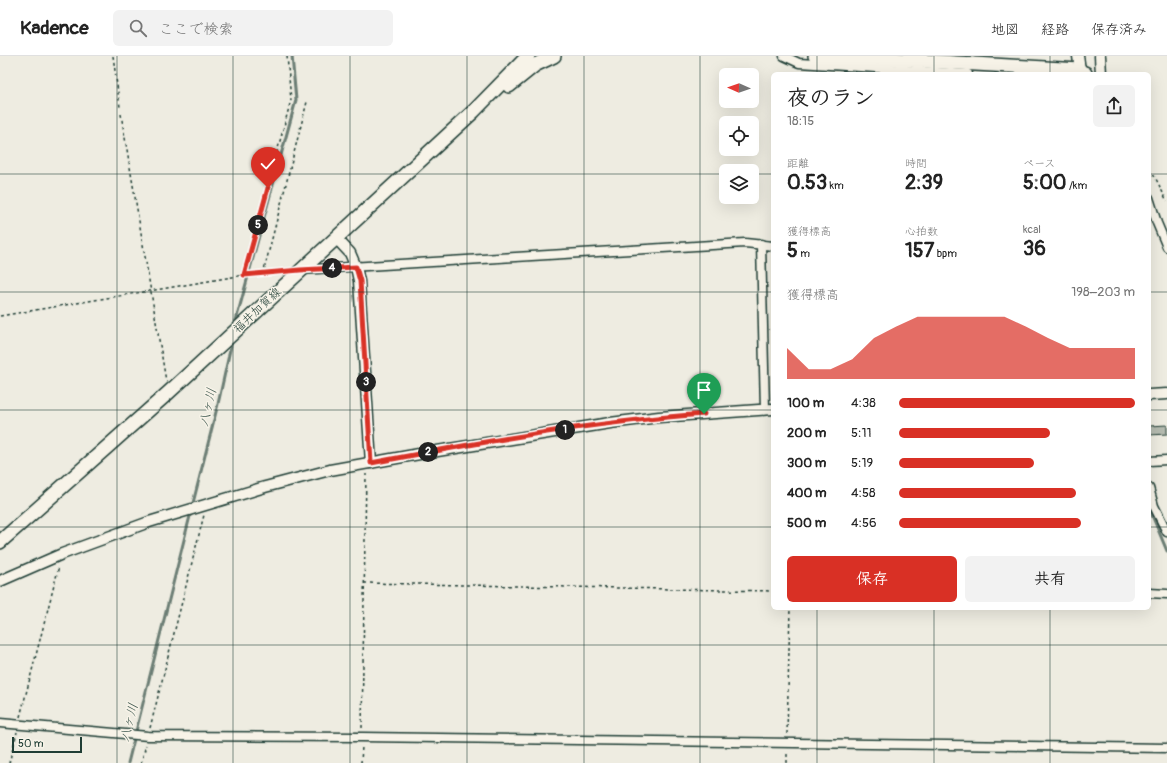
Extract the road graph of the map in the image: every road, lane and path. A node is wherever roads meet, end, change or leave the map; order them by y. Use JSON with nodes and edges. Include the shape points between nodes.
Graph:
{"nodes":[{"id":1,"x":113,"y":56,"type":"edge"},
{"id":2,"x":287,"y":56,"type":"edge"},
{"id":3,"x":528,"y":56,"type":"edge"},
{"id":4,"x":554,"y":56,"type":"edge"},
{"id":5,"x":784,"y":56,"type":"edge"},
{"id":6,"x":815,"y":56,"type":"edge"},
{"id":7,"x":1078,"y":56,"type":"edge"},
{"id":8,"x":1100,"y":56,"type":"edge"},
{"id":9,"x":937,"y":72,"type":"edge"},
{"id":10,"x":1069,"y":72,"type":"edge"},
{"id":11,"x":1083,"y":72,"type":"edge"},
{"id":12,"x":1101,"y":72,"type":"edge"},
{"id":13,"x":307,"y":102,"type":"dead end"},
{"id":14,"x":120,"y":107,"type":"dead end"},
{"id":15,"x":474,"y":110,"type":"junction"},
{"id":16,"x":121,"y":114,"type":"dead end"},
{"id":17,"x":1151,"y":172,"type":"edge"},
{"id":18,"x":1167,"y":201,"type":"edge"},
{"id":19,"x":1151,"y":204,"type":"edge"},
{"id":20,"x":336,"y":238,"type":"junction"},
{"id":21,"x":761,"y":244,"type":"junction"},
{"id":22,"x":771,"y":246,"type":"edge"},
{"id":23,"x":1167,"y":247,"type":"edge"},
{"id":24,"x":356,"y":267,"type":"junction"},
{"id":25,"x":300,"y":270,"type":"junction"},
{"id":26,"x":263,"y":274,"type":"junction"},
{"id":27,"x":244,"y":275,"type":"junction"},
{"id":28,"x":150,"y":290,"type":"junction"},
{"id":29,"x":0,"y":316,"type":"edge"},
{"id":30,"x":168,"y":393,"type":"junction"},
{"id":31,"x":1167,"y":394,"type":"edge"},
{"id":32,"x":1151,"y":395,"type":"edge"},
{"id":33,"x":769,"y":409,"type":"edge"},
{"id":34,"x":1167,"y":460,"type":"edge"},
{"id":35,"x":1151,"y":461,"type":"edge"},
{"id":36,"x":369,"y":463,"type":"junction"},
{"id":37,"x":1151,"y":495,"type":"edge"},
{"id":38,"x":203,"y":505,"type":"junction"},
{"id":39,"x":1167,"y":532,"type":"edge"},
{"id":40,"x":0,"y":542,"type":"edge"},
{"id":41,"x":62,"y":554,"type":"junction"},
{"id":42,"x":0,"y":581,"type":"edge"},
{"id":43,"x":364,"y":583,"type":"junction"},
{"id":44,"x":771,"y":590,"type":"edge"},
{"id":45,"x":1151,"y":594,"type":"edge"},
{"id":46,"x":1167,"y":594,"type":"edge"},
{"id":47,"x":790,"y":610,"type":"edge"},
{"id":48,"x":0,"y":723,"type":"edge"},
{"id":49,"x":19,"y":724,"type":"junction"},
{"id":50,"x":148,"y":736,"type":"junction"},
{"id":51,"x":362,"y":737,"type":"junction"},
{"id":52,"x":787,"y":742,"type":"junction"},
{"id":53,"x":1167,"y":748,"type":"edge"},
{"id":54,"x":9,"y":763,"type":"edge"},
{"id":55,"x":141,"y":763,"type":"edge"},
{"id":56,"x":361,"y":763,"type":"edge"},
{"id":57,"x":787,"y":763,"type":"edge"}],
"edges":[{"from":1,"to":14,"type":"path"},
{"from":2,"to":27,"type":"path","via":[[291,100]]},
{"from":3,"to":15,"type":"main road","name":"福井加賀線"},
{"from":4,"to":15,"type":"main road","via":[[535,65]]},
{"from":5,"to":9,"type":"street","via":[[799,63]]},
{"from":6,"to":10,"type":"main road"},
{"from":7,"to":11,"type":"street"},
{"from":8,"to":12,"type":"street"},
{"from":13,"to":26,"type":"path"},
{"from":15,"to":20,"type":"main road","name":"福井加賀線"},
{"from":16,"to":28,"type":"path"},
{"from":17,"to":18,"type":"path"},
{"from":19,"to":23,"type":"street"},
{"from":20,"to":24,"type":"street","via":[[350,253]]},
{"from":20,"to":25,"type":"main road","name":"福井加賀線"},
{"from":21,"to":22,"type":"street"},
{"from":21,"to":24,"type":"street"},
{"from":21,"to":33,"type":"street"},
{"from":24,"to":25,"type":"street"},
{"from":24,"to":36,"type":"street","via":[[360,281]]},
{"from":25,"to":26,"type":"path"},
{"from":25,"to":30,"type":"main road","name":"福井加賀線"},
{"from":26,"to":27,"type":"path"},
{"from":27,"to":28,"type":"path"},
{"from":28,"to":29,"type":"path"},
{"from":28,"to":30,"type":"path"},
{"from":30,"to":40,"type":"main road","name":"福井加賀線"},
{"from":31,"to":32,"type":"street"},
{"from":33,"to":36,"type":"street","via":[[610,423]]},
{"from":34,"to":35,"type":"street"},
{"from":36,"to":38,"type":"street","via":[[294,479]]},
{"from":36,"to":43,"type":"path"},
{"from":37,"to":39,"type":"street"},
{"from":38,"to":41,"type":"street"},
{"from":38,"to":50,"type":"path","via":[[204,514]]},
{"from":41,"to":42,"type":"street"},
{"from":41,"to":49,"type":"path"},
{"from":43,"to":44,"type":"path"},
{"from":43,"to":51,"type":"path"},
{"from":45,"to":46,"type":"street"},
{"from":47,"to":52,"type":"path"},
{"from":48,"to":49,"type":"street"},
{"from":49,"to":50,"type":"street"},
{"from":49,"to":54,"type":"path"},
{"from":50,"to":51,"type":"street"},
{"from":50,"to":55,"type":"path"},
{"from":51,"to":52,"type":"street"},
{"from":51,"to":56,"type":"path"},
{"from":52,"to":53,"type":"street"},
{"from":52,"to":57,"type":"path"}]}
